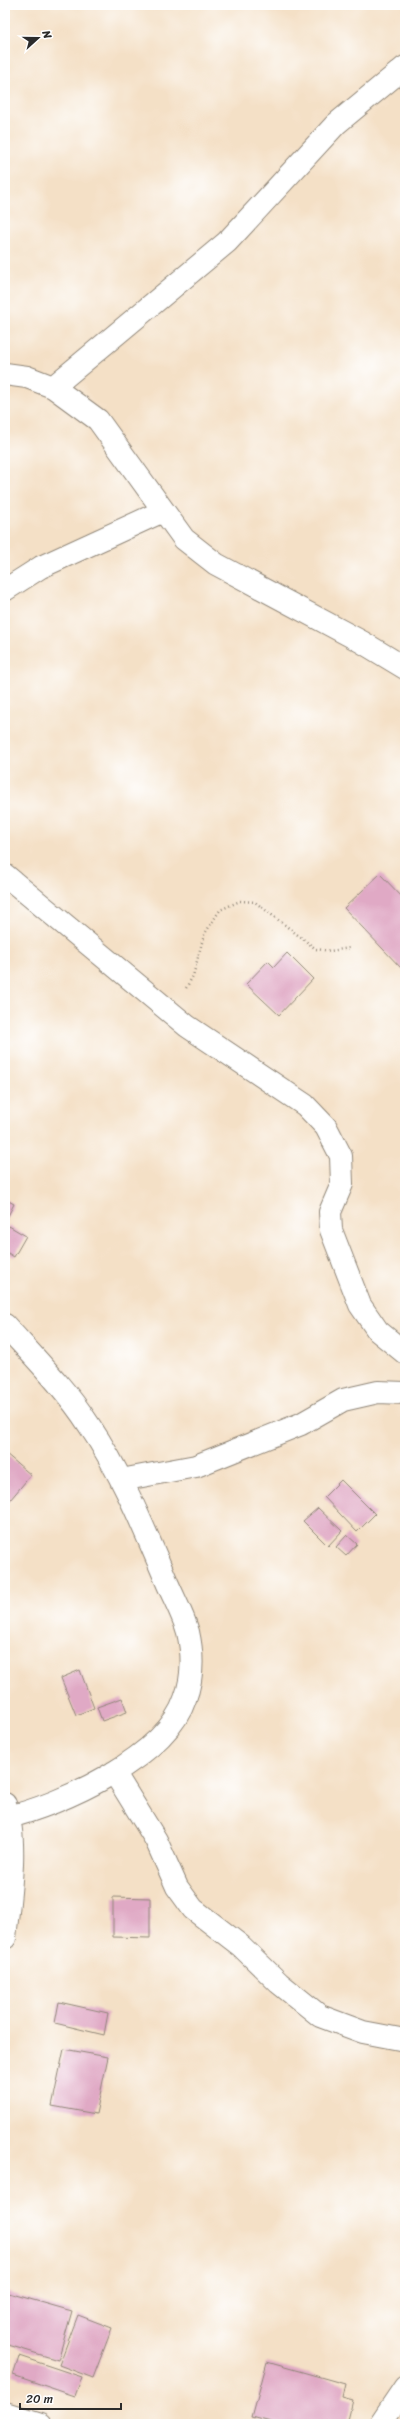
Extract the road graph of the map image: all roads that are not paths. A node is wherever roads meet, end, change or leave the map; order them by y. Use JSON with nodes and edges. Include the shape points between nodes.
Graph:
{"nodes":[{"id":1,"x":405,"y":67,"type":"edge"},
{"id":2,"x":5,"y":374,"type":"edge"},
{"id":3,"x":53,"y":387,"type":"junction"},
{"id":4,"x":163,"y":511,"type":"junction"},
{"id":5,"x":5,"y":590,"type":"edge"},
{"id":6,"x":405,"y":668,"type":"edge"},
{"id":7,"x":5,"y":874,"type":"edge"},
{"id":8,"x":5,"y":1325,"type":"edge"},
{"id":9,"x":405,"y":1353,"type":"edge"},
{"id":10,"x":405,"y":1394,"type":"edge"},
{"id":11,"x":120,"y":1480,"type":"junction"},
{"id":12,"x":114,"y":1772,"type":"junction"},
{"id":13,"x":7,"y":1813,"type":"edge"},
{"id":14,"x":5,"y":1938,"type":"edge"},
{"id":15,"x":405,"y":2040,"type":"edge"},
{"id":16,"x":405,"y":2387,"type":"edge"},
{"id":17,"x":5,"y":2413,"type":"edge"},
{"id":18,"x":41,"y":2424,"type":"edge"},
{"id":19,"x":380,"y":2424,"type":"edge"}],
"edges":[{"from":1,"to":3,"type":"street","via":[[336,124],[228,242]]},
{"from":2,"to":3,"type":"street"},
{"from":3,"to":4,"type":"street","via":[[98,420]]},
{"from":4,"to":5,"type":"street","via":[[41,567]]},
{"from":4,"to":6,"type":"street","via":[[184,539],[216,564],[362,642]]},
{"from":7,"to":9,"type":"street","via":[[187,1026],[305,1105],[326,1127],[341,1156],[342,1184],[330,1212],[331,1230],[360,1305],[378,1331]]},
{"from":8,"to":11,"type":"street","via":[[48,1371],[89,1425]]},
{"from":10,"to":11,"type":"street","via":[[378,1392],[343,1400],[301,1424],[196,1466]]},
{"from":11,"to":12,"type":"street","via":[[188,1631],[192,1665],[186,1699],[177,1718],[156,1743]]},
{"from":12,"to":13,"type":"street","via":[[69,1796]]},
{"from":12,"to":15,"type":"street","via":[[156,1840],[177,1887],[193,1909],[241,1946],[279,1983],[320,2016],[363,2032]]},
{"from":13,"to":14,"type":"street","via":[[11,1870]]},
{"from":16,"to":19,"type":"street"},
{"from":17,"to":18,"type":"street"}]}
